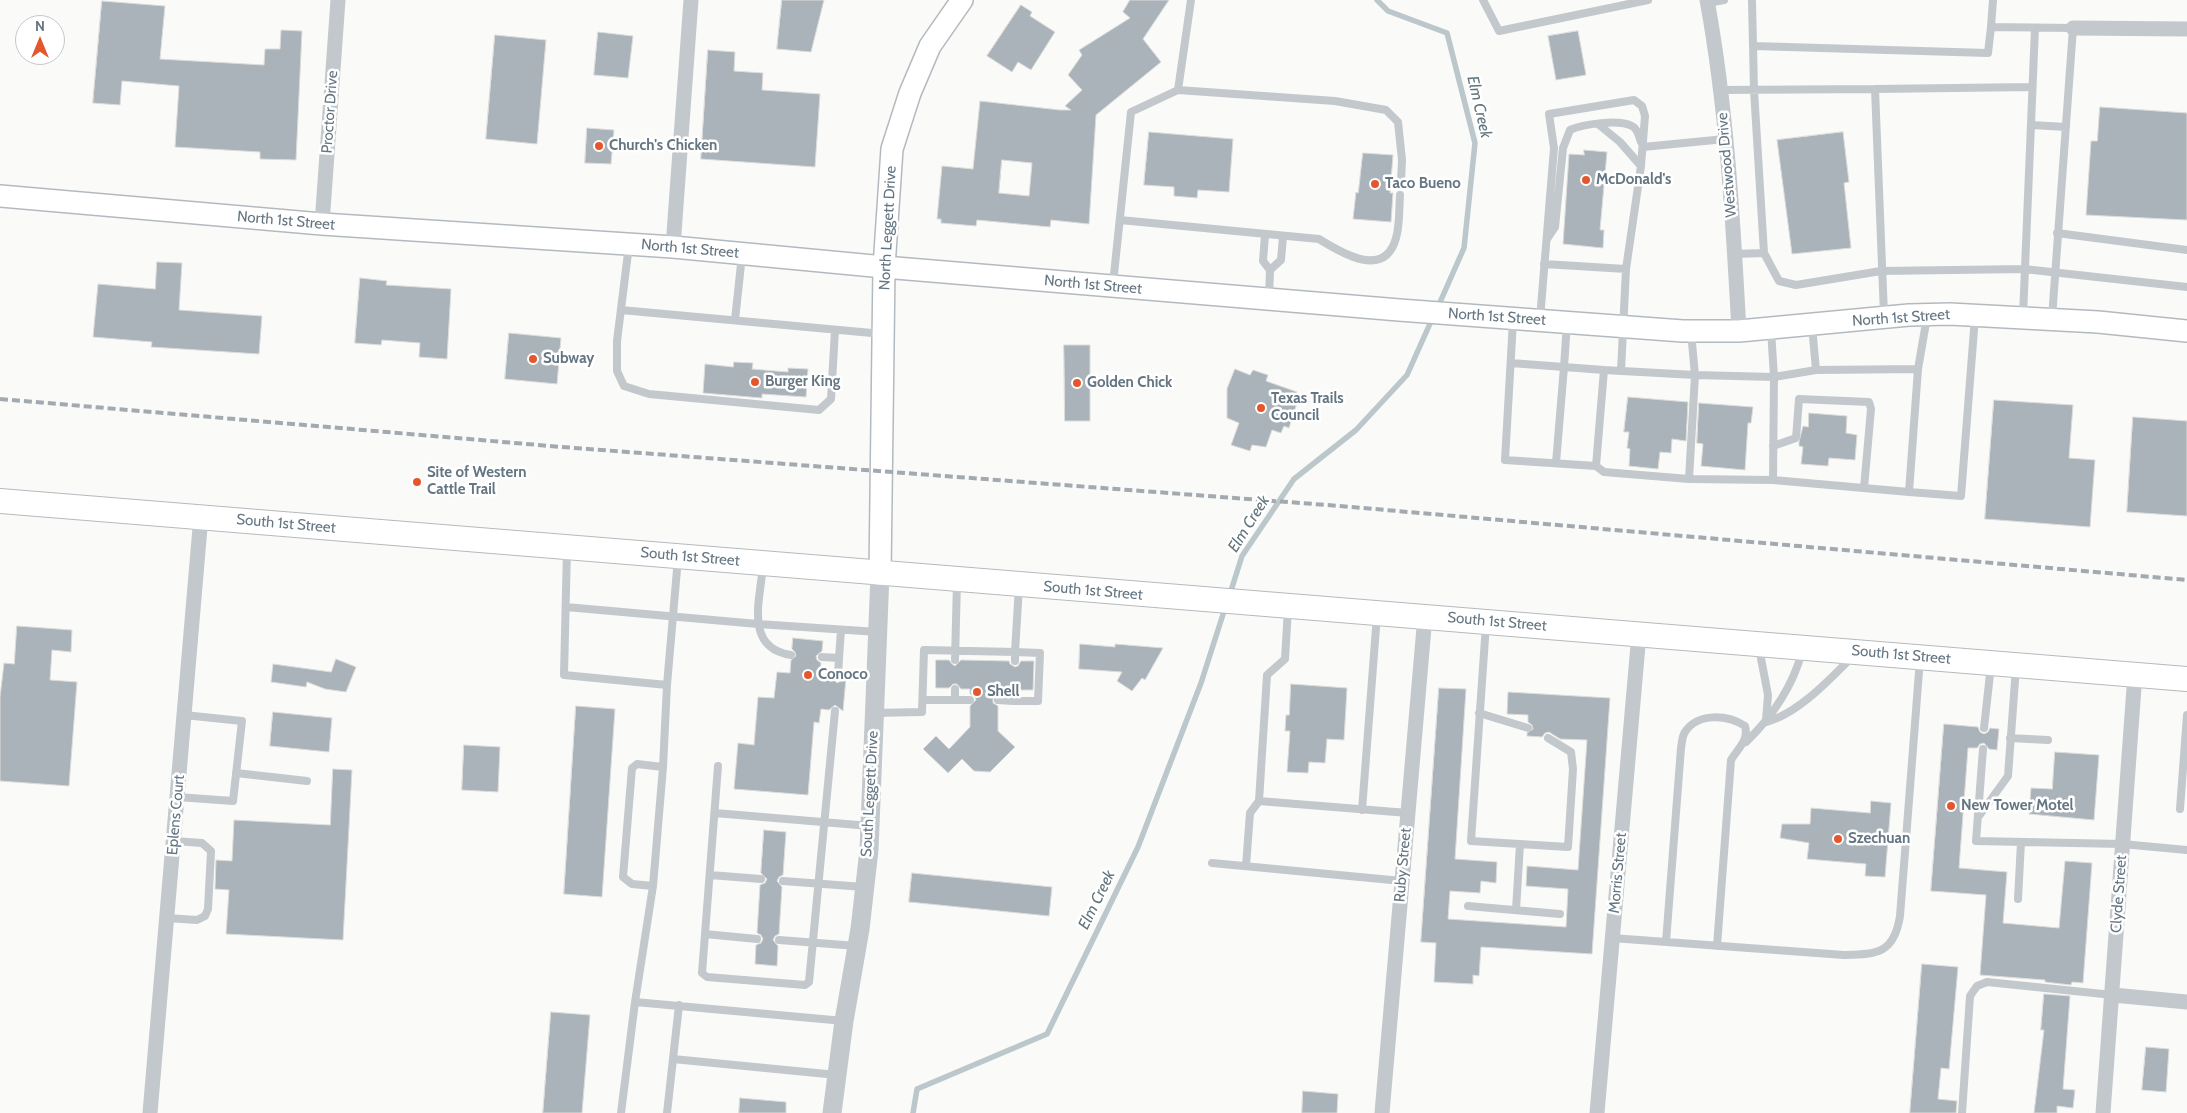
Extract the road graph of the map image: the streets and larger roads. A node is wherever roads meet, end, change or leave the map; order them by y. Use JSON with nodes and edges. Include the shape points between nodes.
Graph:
{"nodes":[{"id":1,"x":338,"y":0,"type":"edge"},
{"id":2,"x":691,"y":0,"type":"edge"},
{"id":3,"x":962,"y":0,"type":"edge"},
{"id":4,"x":1708,"y":2,"type":"edge"},
{"id":5,"x":2073,"y":28,"type":"road end"},
{"id":6,"x":2187,"y":29,"type":"edge"},
{"id":7,"x":0,"y":196,"type":"edge"},
{"id":8,"x":322,"y":224,"type":"junction"},
{"id":9,"x":673,"y":247,"type":"junction"},
{"id":10,"x":884,"y":267,"type":"junction"},
{"id":11,"x":1739,"y":331,"type":"junction"},
{"id":12,"x":2187,"y":331,"type":"edge"},
{"id":13,"x":883,"y":472,"type":"joint"},
{"id":14,"x":0,"y":501,"type":"edge"},
{"id":15,"x":201,"y":516,"type":"junction"},
{"id":16,"x":880,"y":574,"type":"junction"},
{"id":17,"x":1425,"y":616,"type":"junction"},
{"id":18,"x":1639,"y":634,"type":"junction"},
{"id":19,"x":2135,"y":674,"type":"junction"},
{"id":20,"x":2187,"y":679,"type":"edge"},
{"id":21,"x":2113,"y":996,"type":"junction"},
{"id":22,"x":2187,"y":1002,"type":"edge"},
{"id":23,"x":150,"y":1113,"type":"edge"},
{"id":24,"x":832,"y":1113,"type":"edge"},
{"id":25,"x":1382,"y":1113,"type":"edge"},
{"id":26,"x":1597,"y":1113,"type":"edge"},
{"id":27,"x":2103,"y":1113,"type":"edge"}],
"edges":[{"from":1,"to":8,"type":"street","name":"Proctor Drive"},
{"from":2,"to":9,"type":"street"},
{"from":3,"to":10,"type":"main road","name":"North Leggett Drive","via":[[930,46],[892,149]]},
{"from":4,"to":11,"type":"street","name":"Westwood Drive","via":[[1725,139]]},
{"from":5,"to":6,"type":"street"},
{"from":7,"to":8,"type":"main road","name":"North 1st Street"},
{"from":8,"to":9,"type":"main road","name":"North 1st Street"},
{"from":9,"to":10,"type":"main road","name":"North 1st Street"},
{"from":10,"to":11,"type":"main road","name":"North 1st Street","via":[[1485,317],[1691,331]]},
{"from":10,"to":13,"type":"main road","name":"North Leggett Drive"},
{"from":11,"to":12,"type":"main road","name":"North 1st Street","via":[[1927,314],[2052,319]]},
{"from":13,"to":16,"type":"main road","name":"South Leggett Drive"},
{"from":14,"to":15,"type":"main road","name":"South 1st Street"},
{"from":15,"to":16,"type":"main road","name":"South 1st Street"},
{"from":15,"to":23,"type":"street","name":"Eplens Court"},
{"from":16,"to":17,"type":"main road","name":"South 1st Street"},
{"from":16,"to":24,"type":"street","name":"South Leggett Drive","via":[[870,826],[857,946]]},
{"from":17,"to":18,"type":"main road","name":"South 1st Street"},
{"from":17,"to":25,"type":"street","name":"Ruby Street"},
{"from":18,"to":19,"type":"main road","name":"South 1st Street"},
{"from":18,"to":26,"type":"street","name":"Morris Street"},
{"from":19,"to":20,"type":"main road","name":"South 1st Street"},
{"from":19,"to":21,"type":"street","name":"Clyde Street"},
{"from":21,"to":22,"type":"street"},
{"from":21,"to":27,"type":"street","name":"Clyde Street"}]}
